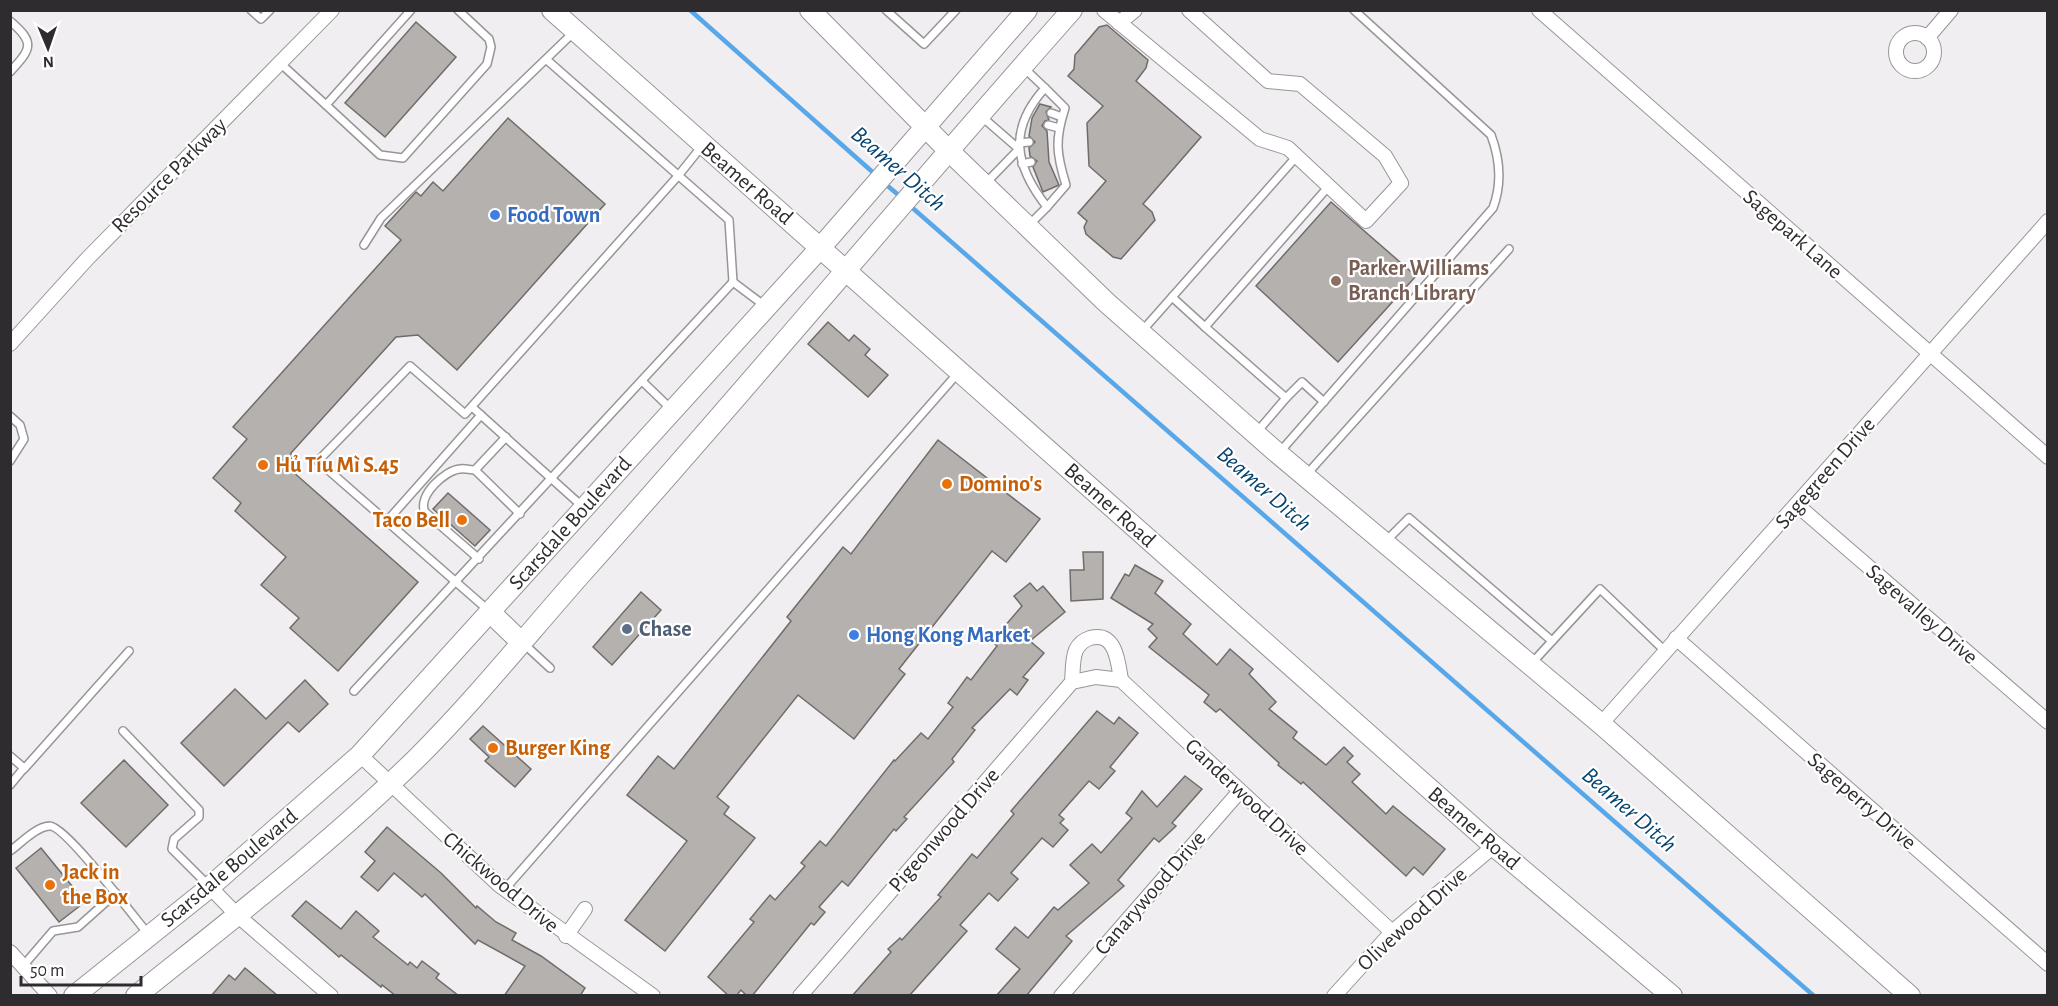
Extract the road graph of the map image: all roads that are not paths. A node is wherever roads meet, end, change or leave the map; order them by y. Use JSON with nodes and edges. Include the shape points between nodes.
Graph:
{"nodes":[{"id":1,"x":251,"y":10,"type":"edge"},
{"id":2,"x":270,"y":10,"type":"edge"},
{"id":3,"x":332,"y":10,"type":"edge"},
{"id":4,"x":411,"y":10,"type":"edge"},
{"id":5,"x":458,"y":10,"type":"edge"},
{"id":6,"x":552,"y":10,"type":"edge"},
{"id":7,"x":810,"y":10,"type":"edge"},
{"id":8,"x":886,"y":10,"type":"edge"},
{"id":9,"x":956,"y":10,"type":"edge"},
{"id":10,"x":1027,"y":10,"type":"edge"},
{"id":11,"x":1072,"y":10,"type":"edge"},
{"id":12,"x":1104,"y":10,"type":"edge"},
{"id":13,"x":1135,"y":10,"type":"edge"},
{"id":14,"x":1189,"y":10,"type":"edge"},
{"id":15,"x":1354,"y":10,"type":"edge"},
{"id":16,"x":1539,"y":10,"type":"edge"},
{"id":17,"x":1951,"y":10,"type":"edge"},
{"id":18,"x":10,"y":21,"type":"edge"},
{"id":19,"x":1119,"y":23,"type":"junction"},
{"id":20,"x":574,"y":32,"type":"junction"},
{"id":21,"x":1927,"y":38,"type":"dead end"},
{"id":22,"x":547,"y":60,"type":"junction"},
{"id":23,"x":280,"y":63,"type":"junction"},
{"id":24,"x":1023,"y":66,"type":"junction"},
{"id":25,"x":10,"y":72,"type":"edge"},
{"id":26,"x":1044,"y":88,"type":"junction"},
{"id":27,"x":326,"y":105,"type":"junction"},
{"id":28,"x":1051,"y":113,"type":"dead end"},
{"id":29,"x":980,"y":115,"type":"junction"},
{"id":30,"x":1062,"y":117,"type":"junction"},
{"id":31,"x":1048,"y":125,"type":"dead end"},
{"id":32,"x":1059,"y":128,"type":"junction"},
{"id":33,"x":920,"y":132,"type":"junction"},
{"id":34,"x":1029,"y":142,"type":"dead end"},
{"id":35,"x":1057,"y":142,"type":"junction"},
{"id":36,"x":1047,"y":143,"type":"dead end"},
{"id":37,"x":703,"y":144,"type":"junction"},
{"id":38,"x":1019,"y":146,"type":"junction"},
{"id":39,"x":948,"y":150,"type":"junction"},
{"id":40,"x":1058,"y":156,"type":"junction"},
{"id":41,"x":1297,"y":156,"type":"junction"},
{"id":42,"x":1049,"y":158,"type":"dead end"},
{"id":43,"x":1031,"y":162,"type":"dead end"},
{"id":44,"x":1022,"y":164,"type":"junction"},
{"id":45,"x":1061,"y":169,"type":"junction"},
{"id":46,"x":1053,"y":172,"type":"dead end"},
{"id":47,"x":678,"y":176,"type":"junction"},
{"id":48,"x":985,"y":185,"type":"junction"},
{"id":49,"x":1329,"y":186,"type":"junction"},
{"id":50,"x":1047,"y":207,"type":"junction"},
{"id":51,"x":2048,"y":221,"type":"edge"},
{"id":52,"x":1028,"y":226,"type":"junction"},
{"id":53,"x":827,"y":240,"type":"junction"},
{"id":54,"x":364,"y":245,"type":"dead end"},
{"id":55,"x":1509,"y":249,"type":"dead end"},
{"id":56,"x":847,"y":272,"type":"junction"},
{"id":57,"x":733,"y":282,"type":"junction"},
{"id":58,"x":1172,"y":297,"type":"junction"},
{"id":59,"x":766,"y":307,"type":"junction"},
{"id":60,"x":1205,"y":327,"type":"junction"},
{"id":61,"x":1141,"y":333,"type":"junction"},
{"id":62,"x":10,"y":344,"type":"edge"},
{"id":63,"x":1929,"y":354,"type":"junction"},
{"id":64,"x":960,"y":371,"type":"junction"},
{"id":65,"x":642,"y":381,"type":"junction"},
{"id":66,"x":1286,"y":398,"type":"junction"},
{"id":67,"x":1324,"y":402,"type":"junction"},
{"id":68,"x":472,"y":407,"type":"junction"},
{"id":69,"x":671,"y":410,"type":"junction"},
{"id":70,"x":481,"y":415,"type":"junction"},
{"id":71,"x":10,"y":416,"type":"edge"},
{"id":72,"x":1256,"y":434,"type":"junction"},
{"id":73,"x":506,"y":437,"type":"junction"},
{"id":74,"x":1278,"y":454,"type":"junction"},
{"id":75,"x":2048,"y":457,"type":"edge"},
{"id":76,"x":10,"y":461,"type":"edge"},
{"id":77,"x":475,"y":470,"type":"junction"},
{"id":78,"x":1305,"y":476,"type":"junction"},
{"id":79,"x":553,"y":478,"type":"junction"},
{"id":80,"x":1797,"y":504,"type":"junction"},
{"id":81,"x":583,"y":507,"type":"junction"},
{"id":82,"x":520,"y":514,"type":"junction"},
{"id":83,"x":387,"y":522,"type":"junction"},
{"id":84,"x":1384,"y":542,"type":"junction"},
{"id":85,"x":479,"y":559,"type":"junction"},
{"id":86,"x":457,"y":583,"type":"junction"},
{"id":87,"x":490,"y":612,"type":"junction"},
{"id":88,"x":1676,"y":638,"type":"junction"},
{"id":89,"x":1552,"y":641,"type":"junction"},
{"id":90,"x":521,"y":642,"type":"junction"},
{"id":91,"x":129,"y":651,"type":"dead end"},
{"id":92,"x":1665,"y":651,"type":"junction"},
{"id":93,"x":1530,"y":664,"type":"junction"},
{"id":94,"x":550,"y":668,"type":"dead end"},
{"id":95,"x":1121,"y":680,"type":"junction"},
{"id":96,"x":1072,"y":682,"type":"junction"},
{"id":97,"x":354,"y":691,"type":"dead end"},
{"id":98,"x":2048,"y":723,"type":"edge"},
{"id":99,"x":1601,"y":724,"type":"junction"},
{"id":100,"x":123,"y":731,"type":"dead end"},
{"id":101,"x":360,"y":755,"type":"junction"},
{"id":102,"x":10,"y":756,"type":"edge"},
{"id":103,"x":24,"y":769,"type":"junction"},
{"id":104,"x":389,"y":784,"type":"junction"},
{"id":105,"x":10,"y":785,"type":"edge"},
{"id":106,"x":1240,"y":791,"type":"junction"},
{"id":107,"x":1494,"y":846,"type":"junction"},
{"id":108,"x":10,"y":851,"type":"edge"},
{"id":109,"x":210,"y":887,"type":"junction"},
{"id":110,"x":505,"y":889,"type":"junction"},
{"id":111,"x":116,"y":893,"type":"junction"},
{"id":112,"x":585,"y":909,"type":"dead end"},
{"id":113,"x":237,"y":915,"type":"junction"},
{"id":114,"x":1392,"y":932,"type":"junction"},
{"id":115,"x":149,"y":936,"type":"junction"},
{"id":116,"x":566,"y":936,"type":"junction"},
{"id":117,"x":11,"y":952,"type":"edge"},
{"id":118,"x":2048,"y":964,"type":"edge"},
{"id":119,"x":23,"y":966,"type":"junction"},
{"id":120,"x":50,"y":996,"type":"edge"},
{"id":121,"x":74,"y":996,"type":"edge"},
{"id":122,"x":136,"y":996,"type":"edge"},
{"id":123,"x":331,"y":996,"type":"edge"},
{"id":124,"x":653,"y":996,"type":"edge"},
{"id":125,"x":800,"y":996,"type":"edge"},
{"id":126,"x":1061,"y":996,"type":"edge"},
{"id":127,"x":1334,"y":996,"type":"edge"},
{"id":128,"x":1672,"y":996,"type":"edge"},
{"id":129,"x":1910,"y":996,"type":"edge"}],
"edges":[{"from":1,"to":2,"type":"lane","via":[[261,20]]},
{"from":3,"to":23,"type":"street","name":"Resource Parkway"},
{"from":4,"to":27,"type":"lane"},
{"from":5,"to":27,"type":"lane","via":[[489,39],[487,64],[403,158],[380,155]]},
{"from":6,"to":20,"type":"main road","name":"Beamer Road"},
{"from":7,"to":33,"type":"main road"},
{"from":8,"to":9,"type":"lane","via":[[924,44]]},
{"from":10,"to":33,"type":"main road","name":"Scarsdale Boulevard"},
{"from":11,"to":24,"type":"main road","name":"Scarsdale Boulevard"},
{"from":12,"to":19,"type":"street"},
{"from":13,"to":19,"type":"street"},
{"from":14,"to":49,"type":"street","via":[[1268,81],[1300,84],[1385,156],[1401,183],[1366,221]]},
{"from":15,"to":67,"type":"lane","via":[[1491,135],[1497,151],[1499,191],[1493,208]]},
{"from":16,"to":63,"type":"street","name":"Sagepark Lane"},
{"from":17,"to":21,"type":"street"},
{"from":18,"to":25,"type":"lane","via":[[29,43],[28,52]]},
{"from":19,"to":41,"type":"street","via":[[1260,139],[1288,148]]},
{"from":20,"to":22,"type":"lane"},
{"from":20,"to":37,"type":"main road","name":"Beamer Road"},
{"from":22,"to":47,"type":"lane"},
{"from":22,"to":54,"type":"lane","via":[[381,218]]},
{"from":23,"to":27,"type":"lane"},
{"from":23,"to":62,"type":"street","name":"Resource Parkway","via":[[87,259]]},
{"from":24,"to":26,"type":"lane"},
{"from":24,"to":29,"type":"main road","name":"Scarsdale Boulevard"},
{"from":26,"to":30,"type":"lane","via":[[1065,108]]},
{"from":26,"to":38,"type":"lane","via":[[1032,107]]},
{"from":28,"to":30,"type":"lane"},
{"from":29,"to":38,"type":"lane"},
{"from":29,"to":39,"type":"main road","name":"Scarsdale Boulevard"},
{"from":30,"to":32,"type":"lane"},
{"from":31,"to":32,"type":"lane"},
{"from":32,"to":35,"type":"lane"},
{"from":33,"to":39,"type":"main road"},
{"from":33,"to":53,"type":"main road","name":"Scarsdale Boulevard"},
{"from":34,"to":38,"type":"lane"},
{"from":35,"to":36,"type":"lane"},
{"from":35,"to":40,"type":"lane"},
{"from":37,"to":47,"type":"lane"},
{"from":37,"to":53,"type":"main road","name":"Beamer Road"},
{"from":38,"to":44,"type":"lane"},
{"from":38,"to":48,"type":"lane"},
{"from":39,"to":48,"type":"main road"},
{"from":39,"to":56,"type":"main road","name":"Scarsdale Boulevard"},
{"from":40,"to":42,"type":"lane"},
{"from":40,"to":45,"type":"lane"},
{"from":41,"to":49,"type":"street"},
{"from":41,"to":58,"type":"lane"},
{"from":43,"to":44,"type":"lane"},
{"from":44,"to":50,"type":"lane"},
{"from":45,"to":46,"type":"lane"},
{"from":45,"to":50,"type":"lane","via":[[1061,180],[1066,185]]},
{"from":47,"to":57,"type":"lane","via":[[729,220]]},
{"from":47,"to":68,"type":"lane"},
{"from":48,"to":52,"type":"main road"},
{"from":49,"to":60,"type":"lane"},
{"from":50,"to":52,"type":"lane"},
{"from":51,"to":63,"type":"street","name":"Sagegreen Drive"},
{"from":52,"to":61,"type":"main road"},
{"from":53,"to":56,"type":"main road","name":"Beamer Road"},
{"from":53,"to":59,"type":"main road","name":"Scarsdale Boulevard"},
{"from":55,"to":78,"type":"lane"},
{"from":56,"to":64,"type":"main road","name":"Beamer Road"},
{"from":56,"to":90,"type":"main road","name":"Scarsdale Boulevard"},
{"from":57,"to":59,"type":"lane"},
{"from":57,"to":65,"type":"lane"},
{"from":58,"to":60,"type":"lane"},
{"from":58,"to":61,"type":"lane"},
{"from":59,"to":69,"type":"main road","name":"Scarsdale Boulevard"},
{"from":60,"to":66,"type":"lane"},
{"from":61,"to":72,"type":"main road"},
{"from":63,"to":75,"type":"street","name":"Sagepark Lane"},
{"from":63,"to":80,"type":"street","name":"Sagegreen Drive"},
{"from":64,"to":107,"type":"main road","name":"Beamer Road"},
{"from":64,"to":110,"type":"lane"},
{"from":65,"to":69,"type":"lane"},
{"from":65,"to":79,"type":"lane"},
{"from":66,"to":67,"type":"lane","via":[[1302,382]]},
{"from":66,"to":72,"type":"lane"},
{"from":67,"to":74,"type":"lane"},
{"from":68,"to":70,"type":"lane"},
{"from":68,"to":83,"type":"lane","via":[[465,414],[410,366],[318,461]]},
{"from":69,"to":81,"type":"main road","name":"Scarsdale Boulevard"},
{"from":70,"to":73,"type":"lane"},
{"from":70,"to":83,"type":"lane"},
{"from":71,"to":76,"type":"lane","via":[[20,425],[24,439]]},
{"from":72,"to":74,"type":"main road"},
{"from":73,"to":77,"type":"lane"},
{"from":73,"to":79,"type":"lane"},
{"from":74,"to":78,"type":"main road"},
{"from":77,"to":82,"type":"lane"},
{"from":77,"to":85,"type":"lane","via":[[461,468],[443,477],[422,506]]},
{"from":78,"to":84,"type":"main road"},
{"from":79,"to":81,"type":"lane"},
{"from":79,"to":82,"type":"lane"},
{"from":80,"to":88,"type":"street","name":"Sagegreen Drive"},
{"from":80,"to":98,"type":"street","name":"Sagevalley Drive"},
{"from":81,"to":87,"type":"main road","name":"Scarsdale Boulevard"},
{"from":82,"to":85,"type":"lane"},
{"from":83,"to":86,"type":"lane"},
{"from":84,"to":89,"type":"lane","via":[[1408,518]]},
{"from":84,"to":93,"type":"main road"},
{"from":85,"to":86,"type":"lane"},
{"from":86,"to":87,"type":"lane"},
{"from":86,"to":97,"type":"lane"},
{"from":87,"to":90,"type":"main road"},
{"from":87,"to":101,"type":"main road","name":"Scarsdale Boulevard"},
{"from":88,"to":92,"type":"street","name":"Sagegreen Drive"},
{"from":88,"to":118,"type":"street","name":"Sageperry Drive"},
{"from":89,"to":92,"type":"lane","via":[[1600,589]]},
{"from":89,"to":93,"type":"lane"},
{"from":90,"to":94,"type":"lane"},
{"from":90,"to":104,"type":"main road","name":"Scarsdale Boulevard"},
{"from":91,"to":103,"type":"lane"},
{"from":92,"to":99,"type":"street","name":"Sagegreen Drive"},
{"from":93,"to":99,"type":"main road"},
{"from":95,"to":96,"type":"street","via":[[1096,677]]},
{"from":95,"to":96,"type":"street","via":[[1116,650],[1104,638],[1095,637],[1075,651]]},
{"from":95,"to":106,"type":"street","name":"Ganderwood Drive"},
{"from":96,"to":125,"type":"street","name":"Pigeonwood Drive"},
{"from":99,"to":129,"type":"main road"},
{"from":100,"to":109,"type":"lane","via":[[199,810],[200,817],[174,839],[172,849]]},
{"from":101,"to":104,"type":"street","name":"Chickwood Drive"},
{"from":101,"to":109,"type":"main road","name":"Scarsdale Boulevard"},
{"from":102,"to":103,"type":"lane"},
{"from":103,"to":105,"type":"lane"},
{"from":104,"to":110,"type":"street","name":"Chickwood Drive"},
{"from":104,"to":113,"type":"main road","name":"Scarsdale Boulevard"},
{"from":106,"to":114,"type":"street","name":"Ganderwood Drive"},
{"from":106,"to":126,"type":"street","name":"Canarywood Drive"},
{"from":107,"to":114,"type":"street","name":"Olivewood Drive"},
{"from":107,"to":128,"type":"main road","name":"Beamer Road"},
{"from":108,"to":111,"type":"lane","via":[[40,830],[58,828]]},
{"from":109,"to":113,"type":"street"},
{"from":109,"to":115,"type":"main road","name":"Scarsdale Boulevard"},
{"from":110,"to":116,"type":"street","name":"Chickwood Drive"},
{"from":111,"to":115,"type":"lane"},
{"from":111,"to":119,"type":"lane","via":[[78,927],[53,931]]},
{"from":112,"to":116,"type":"street"},
{"from":113,"to":122,"type":"main road","name":"Scarsdale Boulevard"},
{"from":113,"to":123,"type":"street"},
{"from":114,"to":127,"type":"street","name":"Olivewood Drive"},
{"from":115,"to":121,"type":"main road","name":"Scarsdale Boulevard"},
{"from":116,"to":124,"type":"street","name":"Chickwood Drive"},
{"from":117,"to":119,"type":"street"},
{"from":119,"to":120,"type":"street"}]}
